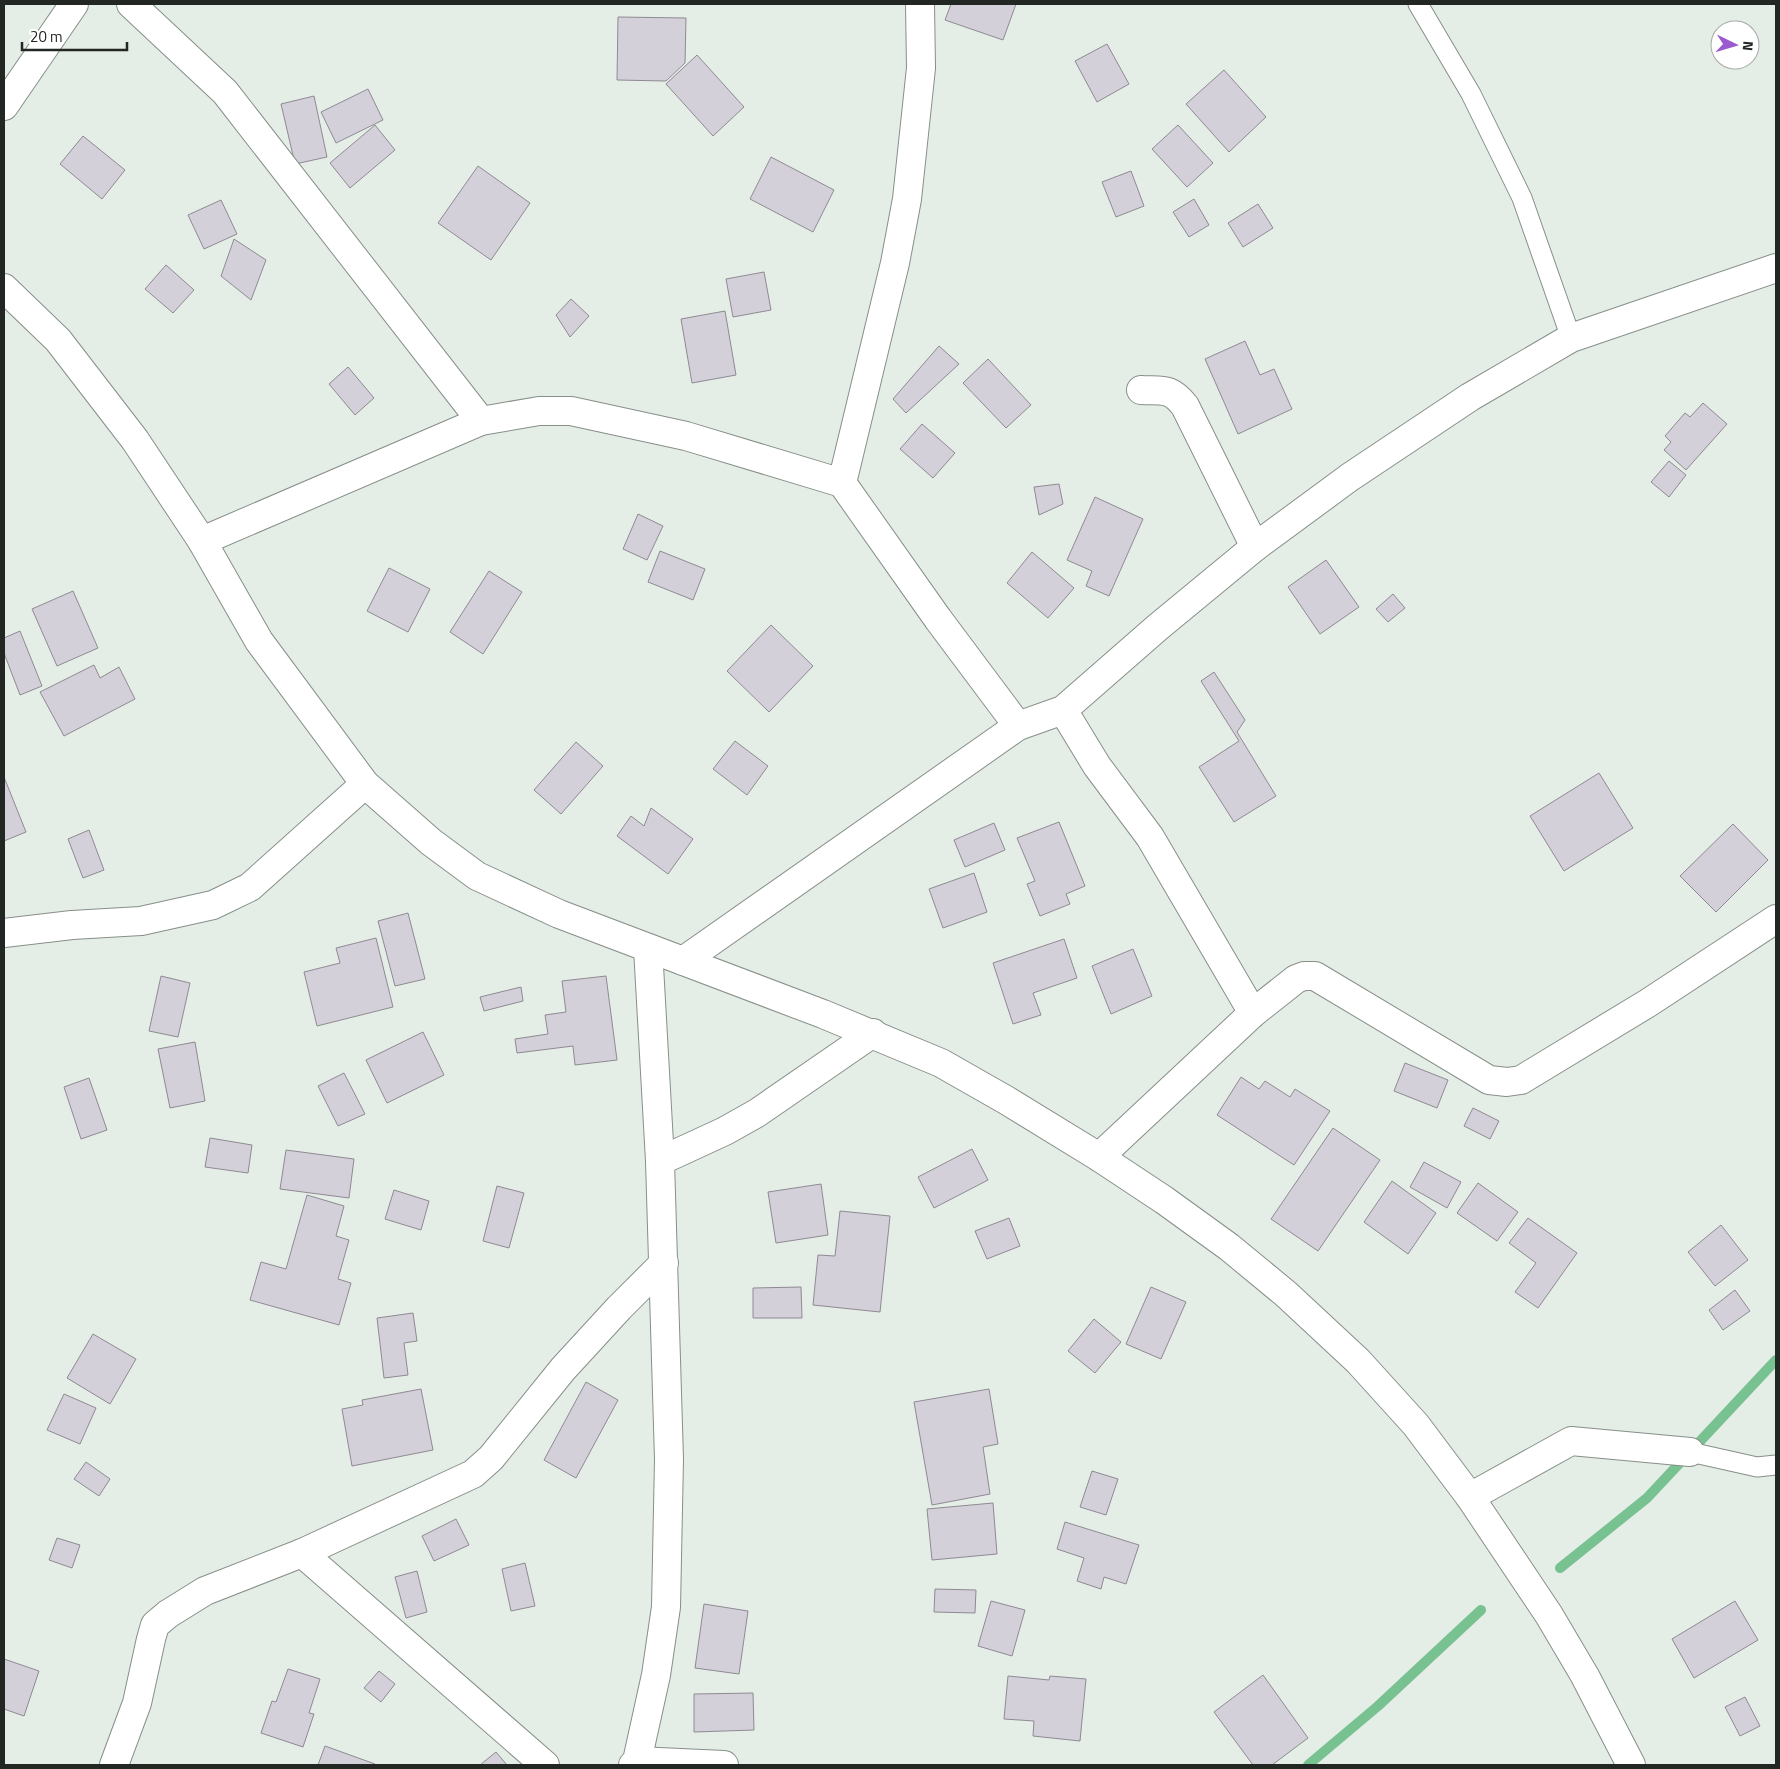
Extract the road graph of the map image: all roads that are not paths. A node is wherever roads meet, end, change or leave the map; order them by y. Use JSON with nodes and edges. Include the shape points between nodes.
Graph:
{"nodes":[{"id":1,"x":74,"y":4,"type":"edge"},
{"id":2,"x":131,"y":4,"type":"edge"},
{"id":3,"x":920,"y":4,"type":"edge"},
{"id":4,"x":1418,"y":4,"type":"edge"},
{"id":5,"x":4,"y":106,"type":"edge"},
{"id":6,"x":1776,"y":268,"type":"edge"},
{"id":7,"x":4,"y":288,"type":"edge"},
{"id":8,"x":1571,"y":338,"type":"junction"},
{"id":9,"x":1141,"y":390,"type":"dead end"},
{"id":10,"x":481,"y":421,"type":"junction"},
{"id":11,"x":842,"y":483,"type":"junction"},
{"id":12,"x":202,"y":541,"type":"junction"},
{"id":13,"x":1255,"y":547,"type":"junction"},
{"id":14,"x":1062,"y":710,"type":"junction"},
{"id":15,"x":1018,"y":726,"type":"junction"},
{"id":16,"x":365,"y":784,"type":"junction"},
{"id":17,"x":1776,"y":919,"type":"edge"},
{"id":18,"x":4,"y":933,"type":"edge"},
{"id":19,"x":648,"y":948,"type":"junction"},
{"id":20,"x":683,"y":961,"type":"junction"},
{"id":21,"x":1253,"y":1013,"type":"junction"},
{"id":22,"x":873,"y":1033,"type":"junction"},
{"id":23,"x":1098,"y":1157,"type":"junction"},
{"id":24,"x":660,"y":1162,"type":"junction"},
{"id":25,"x":664,"y":1263,"type":"junction"},
{"id":26,"x":1690,"y":1452,"type":"joint"},
{"id":27,"x":1776,"y":1465,"type":"edge"},
{"id":28,"x":1470,"y":1497,"type":"junction"},
{"id":29,"x":302,"y":1553,"type":"junction"},
{"id":30,"x":635,"y":1763,"type":"edge"},
{"id":31,"x":114,"y":1765,"type":"edge"},
{"id":32,"x":545,"y":1765,"type":"edge"},
{"id":33,"x":724,"y":1765,"type":"edge"},
{"id":34,"x":1631,"y":1765,"type":"edge"}],
"edges":[{"from":1,"to":5,"type":"street"},
{"from":2,"to":10,"type":"street","via":[[225,92]]},
{"from":3,"to":11,"type":"street","via":[[921,68],[907,199],[893,272]]},
{"from":4,"to":8,"type":"lane","via":[[1472,94],[1522,198]]},
{"from":6,"to":8,"type":"street"},
{"from":7,"to":12,"type":"street","via":[[58,340],[135,440]]},
{"from":8,"to":13,"type":"street","via":[[1470,398],[1366,466]]},
{"from":9,"to":13,"type":"street","via":[[1168,391],[1185,406]]},
{"from":10,"to":11,"type":"street","via":[[539,411],[571,411],[686,436]]},
{"from":10,"to":12,"type":"street"},
{"from":11,"to":15,"type":"street"},
{"from":12,"to":16,"type":"street","via":[[259,642]]},
{"from":13,"to":14,"type":"street"},
{"from":14,"to":15,"type":"street"},
{"from":14,"to":21,"type":"street","via":[[1097,766],[1150,837]]},
{"from":15,"to":20,"type":"street"},
{"from":16,"to":18,"type":"street","via":[[250,887],[213,905],[141,922],[72,924]]},
{"from":16,"to":19,"type":"street","via":[[431,842],[478,876],[559,914]]},
{"from":17,"to":21,"type":"street","via":[[1522,1080],[1489,1080],[1315,976],[1296,980]]},
{"from":19,"to":20,"type":"street"},
{"from":19,"to":24,"type":"street"},
{"from":20,"to":22,"type":"street"},
{"from":21,"to":23,"type":"street"},
{"from":22,"to":23,"type":"street","via":[[941,1063]]},
{"from":22,"to":24,"type":"street","via":[[757,1113]]},
{"from":23,"to":28,"type":"street","via":[[1229,1247],[1286,1294],[1365,1368],[1416,1425]]},
{"from":24,"to":25,"type":"street"},
{"from":25,"to":29,"type":"street","via":[[563,1369],[491,1458],[473,1474]]},
{"from":25,"to":30,"type":"street","via":[[669,1459],[666,1607],[656,1675]]},
{"from":26,"to":27,"type":"lane","via":[[1757,1467]]},
{"from":26,"to":28,"type":"street","via":[[1571,1440]]},
{"from":28,"to":34,"type":"street","via":[[1586,1676]]},
{"from":29,"to":31,"type":"street","via":[[205,1591],[155,1625],[137,1703]]},
{"from":29,"to":32,"type":"street"},
{"from":30,"to":33,"type":"street"}]}
